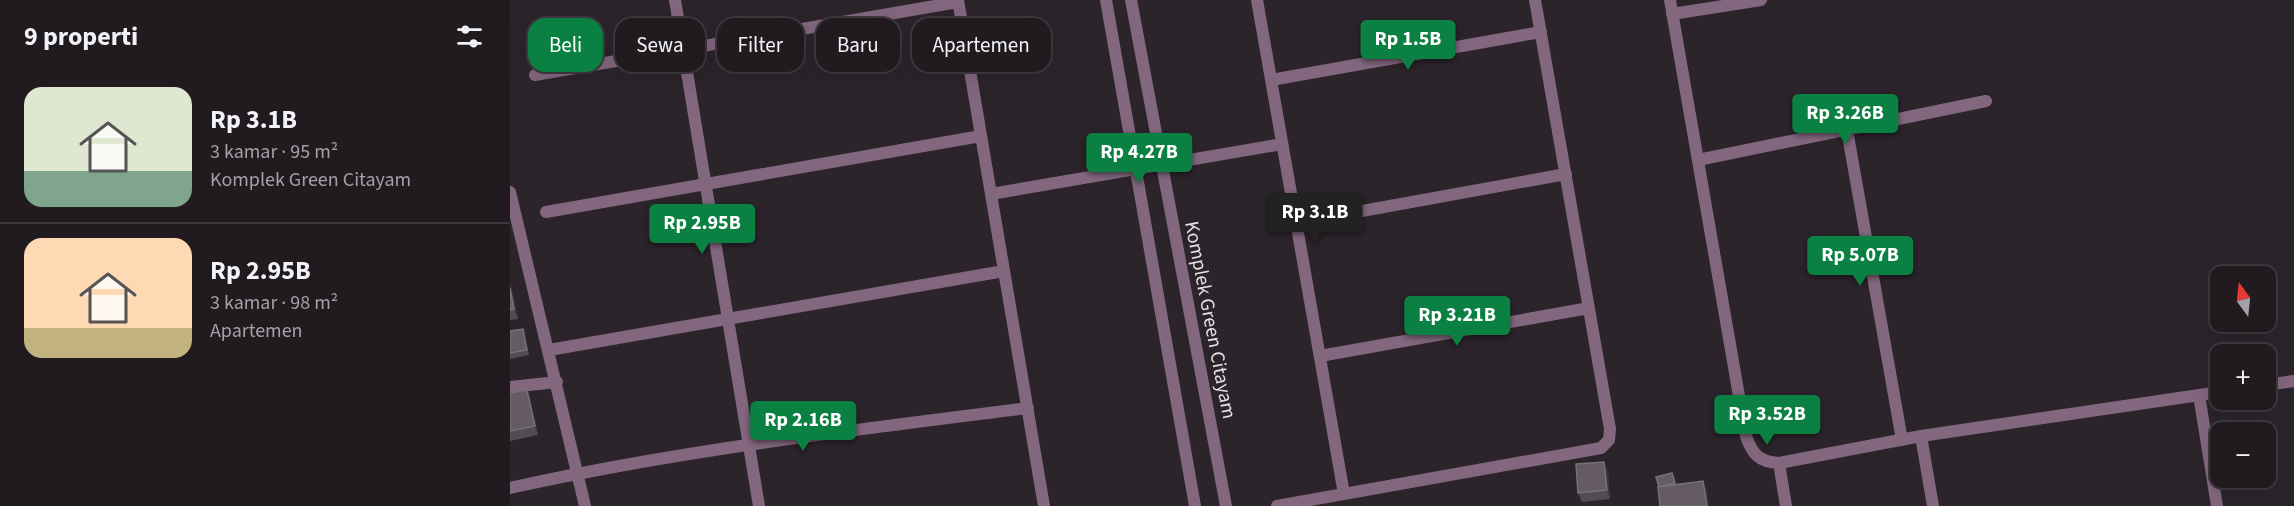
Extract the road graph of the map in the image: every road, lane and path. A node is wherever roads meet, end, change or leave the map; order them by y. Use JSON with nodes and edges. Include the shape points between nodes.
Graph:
{"nodes":[{"id":1,"x":675,"y":0,"type":"edge"},
{"id":2,"x":1106,"y":0,"type":"edge"},
{"id":3,"x":1131,"y":0,"type":"edge"},
{"id":4,"x":1257,"y":0,"type":"edge"},
{"id":5,"x":1535,"y":0,"type":"edge"},
{"id":6,"x":1670,"y":0,"type":"edge"},
{"id":7,"x":1761,"y":0,"type":"edge"},
{"id":8,"x":958,"y":1,"type":"edge"},
{"id":9,"x":1672,"y":14,"type":"junction"},
{"id":10,"x":678,"y":18,"type":"edge"},
{"id":11,"x":1541,"y":32,"type":"junction"},
{"id":12,"x":705,"y":46,"type":"edge"},
{"id":13,"x":615,"y":61,"type":"edge"},
{"id":14,"x":687,"y":72,"type":"edge"},
{"id":15,"x":535,"y":75,"type":"dead end"},
{"id":16,"x":1271,"y":80,"type":"junction"},
{"id":17,"x":1986,"y":101,"type":"dead end"},
{"id":18,"x":1847,"y":130,"type":"junction"},
{"id":19,"x":981,"y":136,"type":"junction"},
{"id":20,"x":1282,"y":144,"type":"junction"},
{"id":21,"x":1698,"y":160,"type":"junction"},
{"id":22,"x":1161,"y":165,"type":"junction"},
{"id":23,"x":1136,"y":170,"type":"junction"},
{"id":24,"x":1566,"y":174,"type":"junction"},
{"id":25,"x":706,"y":183,"type":"junction"},
{"id":26,"x":510,"y":192,"type":"edge"},
{"id":27,"x":991,"y":194,"type":"junction"},
{"id":28,"x":546,"y":212,"type":"dead end"},
{"id":29,"x":1296,"y":223,"type":"junction"},
{"id":30,"x":1004,"y":272,"type":"junction"},
{"id":31,"x":1589,"y":308,"type":"junction"},
{"id":32,"x":728,"y":319,"type":"junction"},
{"id":33,"x":549,"y":350,"type":"junction"},
{"id":34,"x":1320,"y":356,"type":"junction"},
{"id":35,"x":2294,"y":381,"type":"edge"},
{"id":36,"x":557,"y":382,"type":"junction"},
{"id":37,"x":2276,"y":384,"type":"edge"},
{"id":38,"x":510,"y":387,"type":"edge"},
{"id":39,"x":2210,"y":393,"type":"edge"},
{"id":40,"x":2199,"y":395,"type":"junction"},
{"id":41,"x":1028,"y":408,"type":"junction"},
{"id":42,"x":1921,"y":436,"type":"junction"},
{"id":43,"x":1902,"y":440,"type":"junction"},
{"id":44,"x":749,"y":444,"type":"junction"},
{"id":45,"x":1779,"y":462,"type":"junction"},
{"id":46,"x":576,"y":473,"type":"junction"},
{"id":47,"x":510,"y":488,"type":"edge"},
{"id":48,"x":1344,"y":494,"type":"junction"},
{"id":49,"x":585,"y":506,"type":"edge"},
{"id":50,"x":759,"y":506,"type":"edge"},
{"id":51,"x":1044,"y":506,"type":"edge"},
{"id":52,"x":1195,"y":506,"type":"edge"},
{"id":53,"x":1226,"y":506,"type":"edge"},
{"id":54,"x":1277,"y":506,"type":"edge"},
{"id":55,"x":1786,"y":506,"type":"edge"},
{"id":56,"x":1933,"y":506,"type":"edge"},
{"id":57,"x":2215,"y":506,"type":"edge"}],
"edges":[{"from":1,"to":10,"type":"street"},
{"from":2,"to":23,"type":"street"},
{"from":3,"to":22,"type":"street","name":"Komplek Green Citayam"},
{"from":4,"to":16,"type":"street"},
{"from":5,"to":11,"type":"street"},
{"from":6,"to":9,"type":"street"},
{"from":7,"to":9,"type":"street"},
{"from":8,"to":12,"type":"street"},
{"from":8,"to":19,"type":"street"},
{"from":9,"to":21,"type":"street"},
{"from":11,"to":16,"type":"street"},
{"from":11,"to":24,"type":"street"},
{"from":13,"to":15,"type":"street"},
{"from":14,"to":25,"type":"street"},
{"from":16,"to":20,"type":"street"},
{"from":17,"to":18,"type":"street"},
{"from":18,"to":21,"type":"street"},
{"from":18,"to":43,"type":"street"},
{"from":19,"to":25,"type":"street"},
{"from":19,"to":27,"type":"street"},
{"from":20,"to":22,"type":"street"},
{"from":20,"to":29,"type":"street"},
{"from":21,"to":45,"type":"street","via":[[1746,436],[1757,458]]},
{"from":22,"to":23,"type":"street"},
{"from":22,"to":53,"type":"street","name":"Komplek Green Citayam"},
{"from":23,"to":27,"type":"street"},
{"from":23,"to":52,"type":"street"},
{"from":24,"to":29,"type":"street"},
{"from":24,"to":31,"type":"street"},
{"from":25,"to":28,"type":"street"},
{"from":25,"to":32,"type":"street"},
{"from":26,"to":33,"type":"street"},
{"from":27,"to":30,"type":"street"},
{"from":29,"to":34,"type":"street"},
{"from":30,"to":32,"type":"street"},
{"from":30,"to":41,"type":"street"},
{"from":31,"to":34,"type":"street"},
{"from":31,"to":48,"type":"street","via":[[1610,429],[1609,440],[1601,448]]},
{"from":32,"to":33,"type":"street"},
{"from":32,"to":44,"type":"street"},
{"from":33,"to":36,"type":"street"},
{"from":34,"to":48,"type":"street"},
{"from":35,"to":37,"type":"street"},
{"from":36,"to":38,"type":"street"},
{"from":36,"to":46,"type":"street"},
{"from":39,"to":40,"type":"street"},
{"from":40,"to":42,"type":"street"},
{"from":40,"to":57,"type":"street"},
{"from":41,"to":44,"type":"street"},
{"from":41,"to":51,"type":"street"},
{"from":42,"to":43,"type":"street"},
{"from":42,"to":56,"type":"street"},
{"from":43,"to":45,"type":"street"},
{"from":44,"to":46,"type":"street"},
{"from":44,"to":50,"type":"street"},
{"from":45,"to":55,"type":"street"},
{"from":46,"to":47,"type":"street"},
{"from":46,"to":49,"type":"street"},
{"from":48,"to":54,"type":"street"}]}
